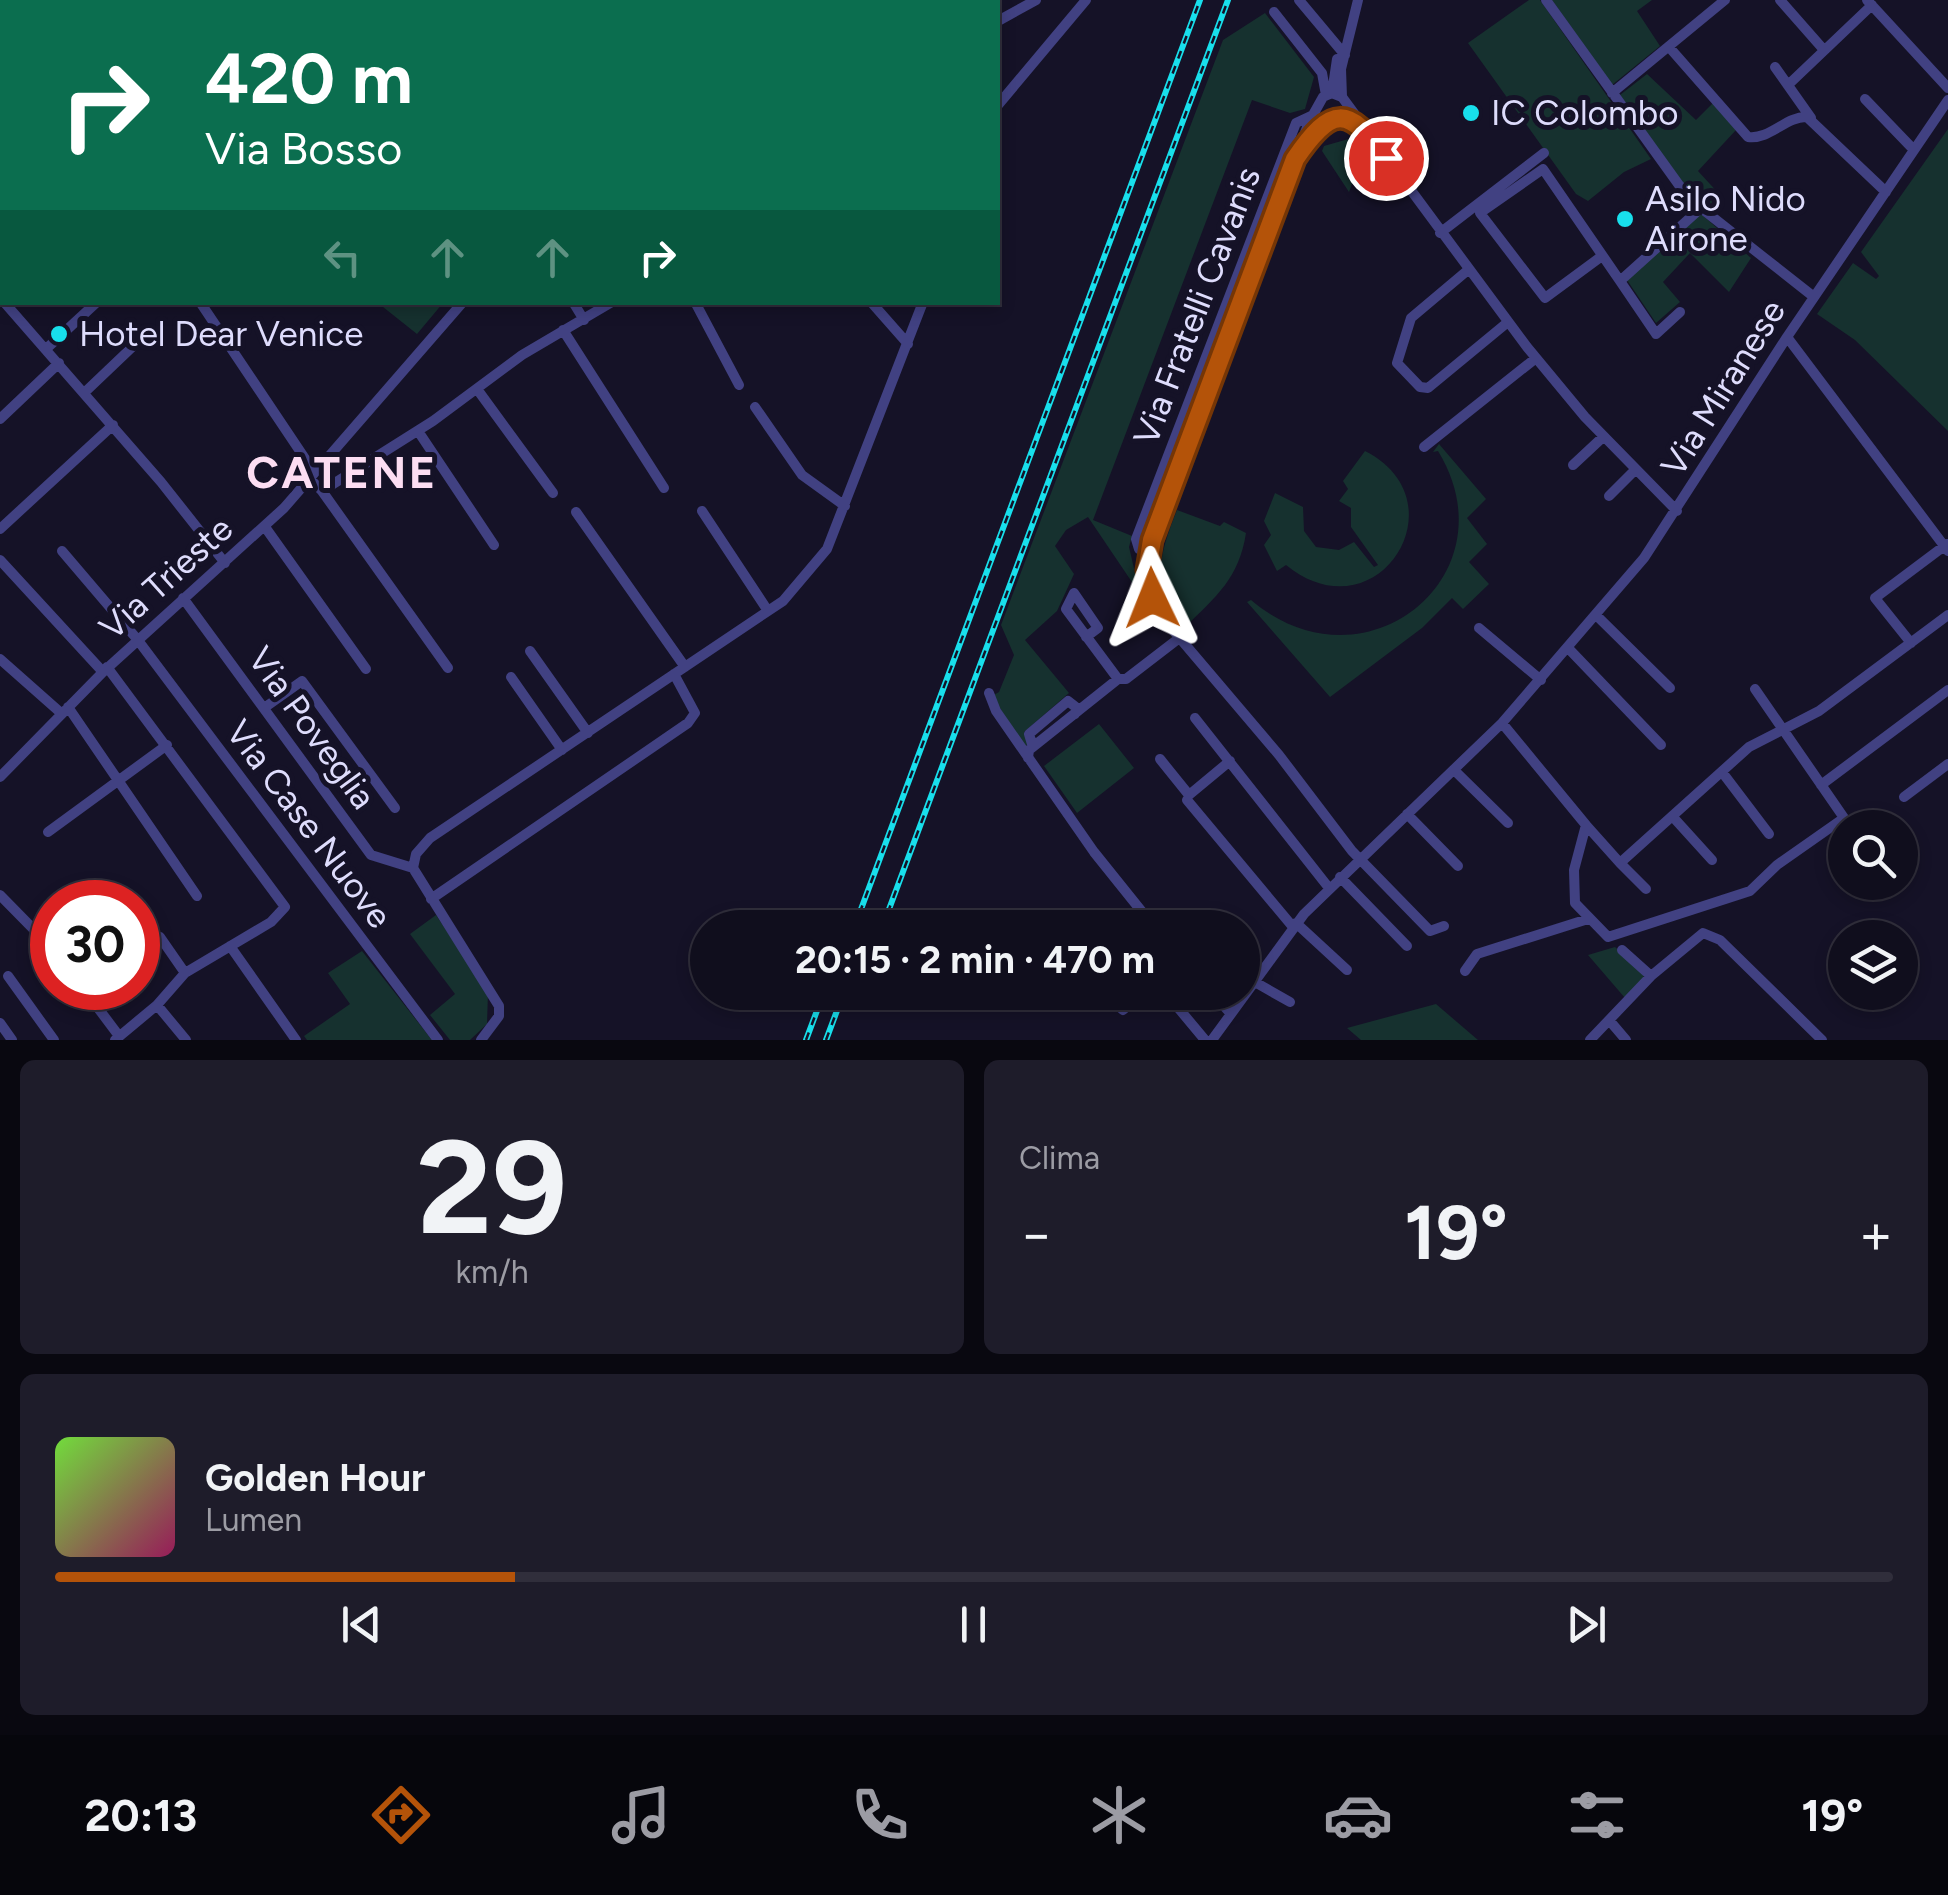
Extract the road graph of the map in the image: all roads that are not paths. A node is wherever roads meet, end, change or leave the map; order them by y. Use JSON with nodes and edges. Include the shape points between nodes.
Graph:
{"nodes":[{"id":1,"x":1036,"y":0,"type":"edge"},
{"id":2,"x":1086,"y":0,"type":"edge"},
{"id":3,"x":1299,"y":0,"type":"edge"},
{"id":4,"x":1355,"y":0,"type":"edge"},
{"id":5,"x":1546,"y":0,"type":"edge"},
{"id":6,"x":1724,"y":0,"type":"edge"},
{"id":7,"x":1780,"y":0,"type":"edge"},
{"id":8,"x":1869,"y":3,"type":"edge"},
{"id":9,"x":1274,"y":12,"type":"dead end"},
{"id":10,"x":1000,"y":19,"type":"edge"},
{"id":11,"x":1669,"y":47,"type":"junction"},
{"id":12,"x":1824,"y":50,"type":"junction"},
{"id":13,"x":1342,"y":52,"type":"junction"},
{"id":14,"x":1774,"y":68,"type":"dead end"},
{"id":15,"x":1788,"y":84,"type":"junction"},
{"id":16,"x":1948,"y":88,"type":"edge"},
{"id":17,"x":1612,"y":93,"type":"junction"},
{"id":18,"x":1336,"y":97,"type":"junction"},
{"id":19,"x":1865,"y":99,"type":"dead end"},
{"id":20,"x":1948,"y":100,"type":"edge"},
{"id":21,"x":1000,"y":103,"type":"edge"},
{"id":22,"x":1315,"y":111,"type":"junction"},
{"id":23,"x":1341,"y":116,"type":"junction"},
{"id":24,"x":1328,"y":119,"type":"junction"},
{"id":25,"x":1812,"y":119,"type":"junction"},
{"id":26,"x":1362,"y":126,"type":"junction"},
{"id":27,"x":1914,"y":150,"type":"junction"},
{"id":28,"x":1544,"y":153,"type":"dead end"},
{"id":29,"x":1295,"y":159,"type":"junction"},
{"id":30,"x":1886,"y":192,"type":"junction"},
{"id":31,"x":1700,"y":208,"type":"junction"},
{"id":32,"x":1440,"y":232,"type":"junction"},
{"id":33,"x":1602,"y":256,"type":"junction"},
{"id":34,"x":1468,"y":270,"type":"junction"},
{"id":35,"x":1620,"y":280,"type":"junction"},
{"id":36,"x":1814,"y":297,"type":"junction"},
{"id":37,"x":8,"y":305,"type":"edge"},
{"id":38,"x":94,"y":305,"type":"edge"},
{"id":39,"x":202,"y":305,"type":"edge"},
{"id":40,"x":461,"y":305,"type":"edge"},
{"id":41,"x":575,"y":305,"type":"edge"},
{"id":42,"x":607,"y":305,"type":"edge"},
{"id":43,"x":696,"y":305,"type":"edge"},
{"id":44,"x":875,"y":305,"type":"edge"},
{"id":45,"x":922,"y":305,"type":"edge"},
{"id":46,"x":1680,"y":312,"type":"dead end"},
{"id":47,"x":584,"y":320,"type":"junction"},
{"id":48,"x":1508,"y":322,"type":"junction"},
{"id":49,"x":563,"y":330,"type":"junction"},
{"id":50,"x":147,"y":333,"type":"dead end"},
{"id":51,"x":1787,"y":336,"type":"junction"},
{"id":52,"x":908,"y":344,"type":"junction"},
{"id":53,"x":46,"y":349,"type":"junction"},
{"id":54,"x":1536,"y":358,"type":"junction"},
{"id":55,"x":59,"y":364,"type":"junction"},
{"id":56,"x":739,"y":385,"type":"dead end"},
{"id":57,"x":476,"y":389,"type":"junction"},
{"id":58,"x":84,"y":393,"type":"junction"},
{"id":59,"x":756,"y":407,"type":"dead end"},
{"id":60,"x":0,"y":419,"type":"edge"},
{"id":61,"x":112,"y":425,"type":"junction"},
{"id":62,"x":418,"y":431,"type":"junction"},
{"id":63,"x":1603,"y":437,"type":"junction"},
{"id":64,"x":1424,"y":447,"type":"dead end"},
{"id":65,"x":1573,"y":464,"type":"dead end"},
{"id":66,"x":1634,"y":470,"type":"junction"},
{"id":67,"x":312,"y":475,"type":"junction"},
{"id":68,"x":664,"y":488,"type":"dead end"},
{"id":69,"x":322,"y":490,"type":"junction"},
{"id":70,"x":552,"y":493,"type":"dead end"},
{"id":71,"x":1609,"y":496,"type":"dead end"},
{"id":72,"x":845,"y":506,"type":"junction"},
{"id":73,"x":702,"y":511,"type":"dead end"},
{"id":74,"x":1678,"y":511,"type":"junction"},
{"id":75,"x":576,"y":512,"type":"dead end"},
{"id":76,"x":1142,"y":525,"type":"junction"},
{"id":77,"x":265,"y":527,"type":"junction"},
{"id":78,"x":0,"y":528,"type":"edge"},
{"id":79,"x":1152,"y":540,"type":"junction"},
{"id":80,"x":494,"y":546,"type":"dead end"},
{"id":81,"x":1947,"y":547,"type":"edge"},
{"id":82,"x":62,"y":551,"type":"dead end"},
{"id":83,"x":1149,"y":553,"type":"junction"},
{"id":84,"x":0,"y":560,"type":"edge"},
{"id":85,"x":225,"y":563,"type":"junction"},
{"id":86,"x":183,"y":598,"type":"junction"},
{"id":87,"x":768,"y":611,"type":"junction"},
{"id":88,"x":1948,"y":615,"type":"edge"},
{"id":89,"x":1596,"y":616,"type":"junction"},
{"id":90,"x":1479,"y":628,"type":"dead end"},
{"id":91,"x":1086,"y":636,"type":"dead end"},
{"id":92,"x":137,"y":639,"type":"junction"},
{"id":93,"x":1178,"y":639,"type":"junction"},
{"id":94,"x":1911,"y":643,"type":"junction"},
{"id":95,"x":1568,"y":648,"type":"junction"},
{"id":96,"x":530,"y":650,"type":"dead end"},
{"id":97,"x":0,"y":658,"type":"edge"},
{"id":98,"x":685,"y":667,"type":"junction"},
{"id":99,"x":448,"y":668,"type":"dead end"},
{"id":100,"x":366,"y":669,"type":"dead end"},
{"id":101,"x":105,"y":670,"type":"junction"},
{"id":102,"x":674,"y":674,"type":"junction"},
{"id":103,"x":511,"y":678,"type":"dead end"},
{"id":104,"x":1118,"y":679,"type":"junction"},
{"id":105,"x":1541,"y":680,"type":"junction"},
{"id":106,"x":1670,"y":688,"type":"dead end"},
{"id":107,"x":1755,"y":689,"type":"dead end"},
{"id":108,"x":1948,"y":690,"type":"edge"},
{"id":109,"x":989,"y":693,"type":"dead end"},
{"id":110,"x":264,"y":708,"type":"junction"},
{"id":111,"x":64,"y":710,"type":"junction"},
{"id":112,"x":1195,"y":718,"type":"dead end"},
{"id":113,"x":1502,"y":724,"type":"junction"},
{"id":114,"x":1784,"y":730,"type":"junction"},
{"id":115,"x":588,"y":733,"type":"junction"},
{"id":116,"x":166,"y":745,"type":"junction"},
{"id":117,"x":1660,"y":745,"type":"dead end"},
{"id":118,"x":562,"y":750,"type":"junction"},
{"id":119,"x":1028,"y":758,"type":"junction"},
{"id":120,"x":1160,"y":759,"type":"dead end"},
{"id":121,"x":1230,"y":761,"type":"junction"},
{"id":122,"x":1948,"y":766,"type":"edge"},
{"id":123,"x":1454,"y":770,"type":"junction"},
{"id":124,"x":1722,"y":772,"type":"junction"},
{"id":125,"x":0,"y":777,"type":"edge"},
{"id":126,"x":118,"y":779,"type":"junction"},
{"id":127,"x":1821,"y":785,"type":"junction"},
{"id":128,"x":1904,"y":797,"type":"dead end"},
{"id":129,"x":1187,"y":800,"type":"dead end"},
{"id":130,"x":395,"y":808,"type":"dead end"},
{"id":131,"x":1838,"y":810,"type":"edge"},
{"id":132,"x":1407,"y":814,"type":"junction"},
{"id":133,"x":1673,"y":817,"type":"junction"},
{"id":134,"x":1508,"y":822,"type":"dead end"},
{"id":135,"x":1586,"y":825,"type":"junction"},
{"id":136,"x":48,"y":832,"type":"dead end"},
{"id":137,"x":1770,"y":834,"type":"dead end"},
{"id":138,"x":1828,"y":836,"type":"edge"},
{"id":139,"x":1360,"y":858,"type":"junction"},
{"id":140,"x":1712,"y":860,"type":"dead end"},
{"id":141,"x":1620,"y":864,"type":"junction"},
{"id":142,"x":1458,"y":866,"type":"dead end"},
{"id":143,"x":413,"y":868,"type":"junction"},
{"id":144,"x":1340,"y":877,"type":"junction"},
{"id":145,"x":1329,"y":888,"type":"junction"},
{"id":146,"x":1646,"y":890,"type":"dead end"},
{"id":147,"x":0,"y":894,"type":"edge"},
{"id":148,"x":197,"y":896,"type":"dead end"},
{"id":149,"x":431,"y":899,"type":"junction"},
{"id":150,"x":1141,"y":910,"type":"edge"},
{"id":151,"x":1588,"y":918,"type":"junction"},
{"id":152,"x":30,"y":925,"type":"edge"},
{"id":153,"x":1295,"y":925,"type":"junction"},
{"id":154,"x":1444,"y":926,"type":"dead end"},
{"id":155,"x":160,"y":937,"type":"dead end"},
{"id":156,"x":230,"y":946,"type":"junction"},
{"id":157,"x":1407,"y":946,"type":"dead end"},
{"id":158,"x":1622,"y":950,"type":"dead end"},
{"id":159,"x":1347,"y":970,"type":"dead end"},
{"id":160,"x":1260,"y":971,"type":"edge"},
{"id":161,"x":1465,"y":971,"type":"dead end"},
{"id":162,"x":185,"y":972,"type":"junction"},
{"id":163,"x":8,"y":976,"type":"dead end"},
{"id":164,"x":1651,"y":976,"type":"junction"},
{"id":165,"x":1260,"y":984,"type":"edge"},
{"id":166,"x":160,"y":1000,"type":"edge"},
{"id":167,"x":1290,"y":1002,"type":"dead end"},
{"id":168,"x":97,"y":1010,"type":"edge"},
{"id":169,"x":150,"y":1010,"type":"edge"},
{"id":170,"x":160,"y":1010,"type":"edge"},
{"id":171,"x":1182,"y":1010,"type":"edge"},
{"id":172,"x":1222,"y":1010,"type":"edge"},
{"id":173,"x":1233,"y":1010,"type":"edge"},
{"id":174,"x":1227,"y":1019,"type":"junction"},
{"id":175,"x":1609,"y":1020,"type":"junction"},
{"id":176,"x":0,"y":1023,"type":"edge"},
{"id":177,"x":117,"y":1038,"type":"edge"},
{"id":178,"x":12,"y":1040,"type":"edge"},
{"id":179,"x":54,"y":1040,"type":"edge"},
{"id":180,"x":186,"y":1040,"type":"edge"},
{"id":181,"x":296,"y":1040,"type":"edge"},
{"id":182,"x":438,"y":1040,"type":"edge"},
{"id":183,"x":481,"y":1040,"type":"edge"},
{"id":184,"x":1211,"y":1040,"type":"edge"},
{"id":185,"x":1590,"y":1040,"type":"edge"},
{"id":186,"x":1626,"y":1040,"type":"edge"},
{"id":187,"x":1822,"y":1040,"type":"edge"}],
"edges":[{"from":1,"to":10,"type":"street"},
{"from":2,"to":21,"type":"street"},
{"from":3,"to":13,"type":"street"},
{"from":4,"to":13,"type":"street"},
{"from":5,"to":17,"type":"street"},
{"from":6,"to":11,"type":"street"},
{"from":7,"to":12,"type":"street"},
{"from":8,"to":12,"type":"street"},
{"from":8,"to":16,"type":"street"},
{"from":9,"to":18,"type":"street"},
{"from":11,"to":17,"type":"street"},
{"from":11,"to":25,"type":"street","via":[[1748,137],[1760,138],[1800,116]]},
{"from":12,"to":15,"type":"street"},
{"from":13,"to":18,"type":"street"},
{"from":14,"to":15,"type":"street"},
{"from":15,"to":25,"type":"street"},
{"from":17,"to":31,"type":"street"},
{"from":18,"to":22,"type":"street"},
{"from":18,"to":23,"type":"street"},
{"from":18,"to":26,"type":"street"},
{"from":19,"to":27,"type":"street"},
{"from":20,"to":27,"type":"street","name":"Via Miranese"},
{"from":22,"to":24,"type":"street"},
{"from":22,"to":29,"type":"street","name":"Via Fratelli Cavanis"},
{"from":22,"to":76,"type":"street","name":"Via Fratelli Cavanis","via":[[1296,123]]},
{"from":23,"to":24,"type":"street"},
{"from":23,"to":26,"type":"street"},
{"from":24,"to":29,"type":"street","name":"Via Fratelli Cavanis"},
{"from":25,"to":30,"type":"street"},
{"from":26,"to":32,"type":"street"},
{"from":27,"to":30,"type":"street","name":"Via Miranese"},
{"from":28,"to":32,"type":"street"},
{"from":29,"to":79,"type":"street","name":"Via Fratelli Cavanis"},
{"from":30,"to":36,"type":"street","name":"Via Miranese"},
{"from":31,"to":35,"type":"street"},
{"from":31,"to":36,"type":"street"},
{"from":32,"to":34,"type":"street"},
{"from":33,"to":33,"type":"street","via":[[1542,169],[1480,212],[1545,298]]},
{"from":33,"to":35,"type":"street"},
{"from":34,"to":48,"type":"street"},
{"from":34,"to":48,"type":"street","via":[[1412,318],[1397,363],[1428,388]]},
{"from":35,"to":46,"type":"street","via":[[1656,334]]},
{"from":36,"to":51,"type":"street","name":"Via Miranese"},
{"from":37,"to":53,"type":"street"},
{"from":38,"to":53,"type":"street"},
{"from":39,"to":67,"type":"street"},
{"from":40,"to":67,"type":"street","name":"Via Trieste"},
{"from":41,"to":47,"type":"street"},
{"from":42,"to":47,"type":"street"},
{"from":43,"to":56,"type":"street"},
{"from":44,"to":52,"type":"street"},
{"from":45,"to":52,"type":"street"},
{"from":47,"to":49,"type":"street"},
{"from":48,"to":54,"type":"street"},
{"from":49,"to":57,"type":"street"},
{"from":49,"to":68,"type":"street"},
{"from":50,"to":58,"type":"street"},
{"from":51,"to":74,"type":"street","name":"Via Miranese"},
{"from":51,"to":81,"type":"street"},
{"from":52,"to":72,"type":"street"},
{"from":53,"to":55,"type":"street"},
{"from":54,"to":63,"type":"street"},
{"from":54,"to":64,"type":"street"},
{"from":55,"to":58,"type":"street"},
{"from":55,"to":60,"type":"street"},
{"from":57,"to":62,"type":"street"},
{"from":57,"to":70,"type":"street"},
{"from":58,"to":61,"type":"street"},
{"from":59,"to":72,"type":"street","via":[[802,475]]},
{"from":61,"to":78,"type":"street"},
{"from":61,"to":85,"type":"street"},
{"from":62,"to":69,"type":"street"},
{"from":62,"to":80,"type":"street"},
{"from":63,"to":65,"type":"street"},
{"from":63,"to":66,"type":"street"},
{"from":66,"to":71,"type":"street"},
{"from":66,"to":74,"type":"street"},
{"from":67,"to":69,"type":"street"},
{"from":67,"to":77,"type":"street","name":"Via Trieste"},
{"from":69,"to":99,"type":"street"},
{"from":72,"to":87,"type":"street","via":[[828,548]]},
{"from":73,"to":87,"type":"street"},
{"from":74,"to":89,"type":"street","name":"Via Miranese"},
{"from":75,"to":98,"type":"street"},
{"from":76,"to":79,"type":"street"},
{"from":76,"to":83,"type":"street","name":"Via Fratelli Cavanis","via":[[1136,542]]},
{"from":77,"to":85,"type":"street","name":"Via Trieste"},
{"from":77,"to":100,"type":"street"},
{"from":79,"to":83,"type":"street","name":"Via Fratelli Cavanis"},
{"from":81,"to":94,"type":"street","via":[[1876,598]]},
{"from":82,"to":92,"type":"street","name":"Via Case Nuove"},
{"from":83,"to":93,"type":"street","name":"Via Fratelli Cavanis","via":[[1152,598]]},
{"from":84,"to":101,"type":"street"},
{"from":85,"to":86,"type":"street","name":"Via Trieste"},
{"from":86,"to":92,"type":"street","name":"Via Trieste"},
{"from":86,"to":110,"type":"street","name":"Via Poveglia"},
{"from":87,"to":98,"type":"street"},
{"from":88,"to":94,"type":"street"},
{"from":89,"to":95,"type":"street","name":"Via Miranese"},
{"from":89,"to":106,"type":"street"},
{"from":90,"to":105,"type":"street"},
{"from":91,"to":104,"type":"street"},
{"from":92,"to":101,"type":"street","name":"Via Trieste"},
{"from":92,"to":182,"type":"street","name":"Via Case Nuove"},
{"from":93,"to":104,"type":"street"},
{"from":93,"to":139,"type":"street","name":"Via Fratelli Cavanis"},
{"from":94,"to":114,"type":"street"},
{"from":95,"to":105,"type":"street","name":"Via Miranese"},
{"from":95,"to":117,"type":"street"},
{"from":96,"to":115,"type":"street"},
{"from":97,"to":111,"type":"street"},
{"from":98,"to":102,"type":"street"},
{"from":101,"to":111,"type":"street","name":"Via Trieste"},
{"from":101,"to":116,"type":"street"},
{"from":102,"to":115,"type":"street"},
{"from":102,"to":149,"type":"street","via":[[695,713],[688,723]]},
{"from":103,"to":118,"type":"street"},
{"from":104,"to":119,"type":"street"},
{"from":105,"to":113,"type":"street","name":"Via Miranese"},
{"from":107,"to":114,"type":"street"},
{"from":108,"to":127,"type":"street"},
{"from":109,"to":119,"type":"street"},
{"from":110,"to":130,"type":"street","via":[[302,681]]},
{"from":110,"to":143,"type":"street","name":"Via Poveglia","via":[[371,855]]},
{"from":111,"to":125,"type":"street","name":"Via Trieste"},
{"from":111,"to":126,"type":"street"},
{"from":112,"to":121,"type":"street"},
{"from":113,"to":123,"type":"street","name":"Via Miranese"},
{"from":113,"to":135,"type":"street"},
{"from":114,"to":124,"type":"street","via":[[1749,747]]},
{"from":114,"to":127,"type":"street"},
{"from":115,"to":118,"type":"street"},
{"from":116,"to":126,"type":"street"},
{"from":116,"to":156,"type":"street","via":[[285,907]]},
{"from":118,"to":143,"type":"street","via":[[430,838]]},
{"from":119,"to":150,"type":"street"},
{"from":120,"to":121,"type":"street","via":[[1189,795]]},
{"from":121,"to":145,"type":"street"},
{"from":122,"to":128,"type":"street"},
{"from":123,"to":132,"type":"street","name":"Via Miranese"},
{"from":123,"to":134,"type":"street"},
{"from":124,"to":133,"type":"street"},
{"from":124,"to":137,"type":"street"},
{"from":126,"to":136,"type":"street"},
{"from":126,"to":148,"type":"street"},
{"from":127,"to":131,"type":"street"},
{"from":129,"to":153,"type":"street"},
{"from":132,"to":139,"type":"street","name":"Via Miranese"},
{"from":132,"to":142,"type":"street"},
{"from":133,"to":140,"type":"street"},
{"from":133,"to":141,"type":"street"},
{"from":135,"to":141,"type":"street"},
{"from":135,"to":151,"type":"street","via":[[1572,887]]},
{"from":138,"to":151,"type":"street","via":[[1745,893],[1608,937]]},
{"from":139,"to":144,"type":"street","name":"Via Miranese"},
{"from":139,"to":154,"type":"street","name":"Via Fratelli Cavanis","via":[[1430,930]]},
{"from":141,"to":146,"type":"street"},
{"from":143,"to":149,"type":"street"},
{"from":144,"to":145,"type":"street","name":"Via Miranese"},
{"from":144,"to":157,"type":"street"},
{"from":145,"to":153,"type":"street","name":"Via Miranese"},
{"from":147,"to":152,"type":"street"},
{"from":149,"to":183,"type":"street","via":[[498,1006],[499,1016]]},
{"from":151,"to":161,"type":"street","via":[[1477,954]]},
{"from":153,"to":159,"type":"street"},
{"from":153,"to":160,"type":"street","name":"Via Miranese"},
{"from":155,"to":162,"type":"street"},
{"from":156,"to":162,"type":"street"},
{"from":156,"to":181,"type":"street"},
{"from":158,"to":164,"type":"street"},
{"from":162,"to":166,"type":"street"},
{"from":163,"to":179,"type":"street"},
{"from":164,"to":175,"type":"street"},
{"from":164,"to":187,"type":"street","via":[[1694,938],[1712,934]]},
{"from":165,"to":167,"type":"street"},
{"from":168,"to":177,"type":"street"},
{"from":169,"to":177,"type":"street"},
{"from":170,"to":180,"type":"street"},
{"from":171,"to":184,"type":"street","name":"Via Miranese"},
{"from":172,"to":174,"type":"street"},
{"from":173,"to":174,"type":"street","name":"Via Miranese"},
{"from":174,"to":184,"type":"street","name":"Via Miranese"},
{"from":175,"to":185,"type":"street"},
{"from":175,"to":186,"type":"street"},
{"from":176,"to":178,"type":"street"}]}
